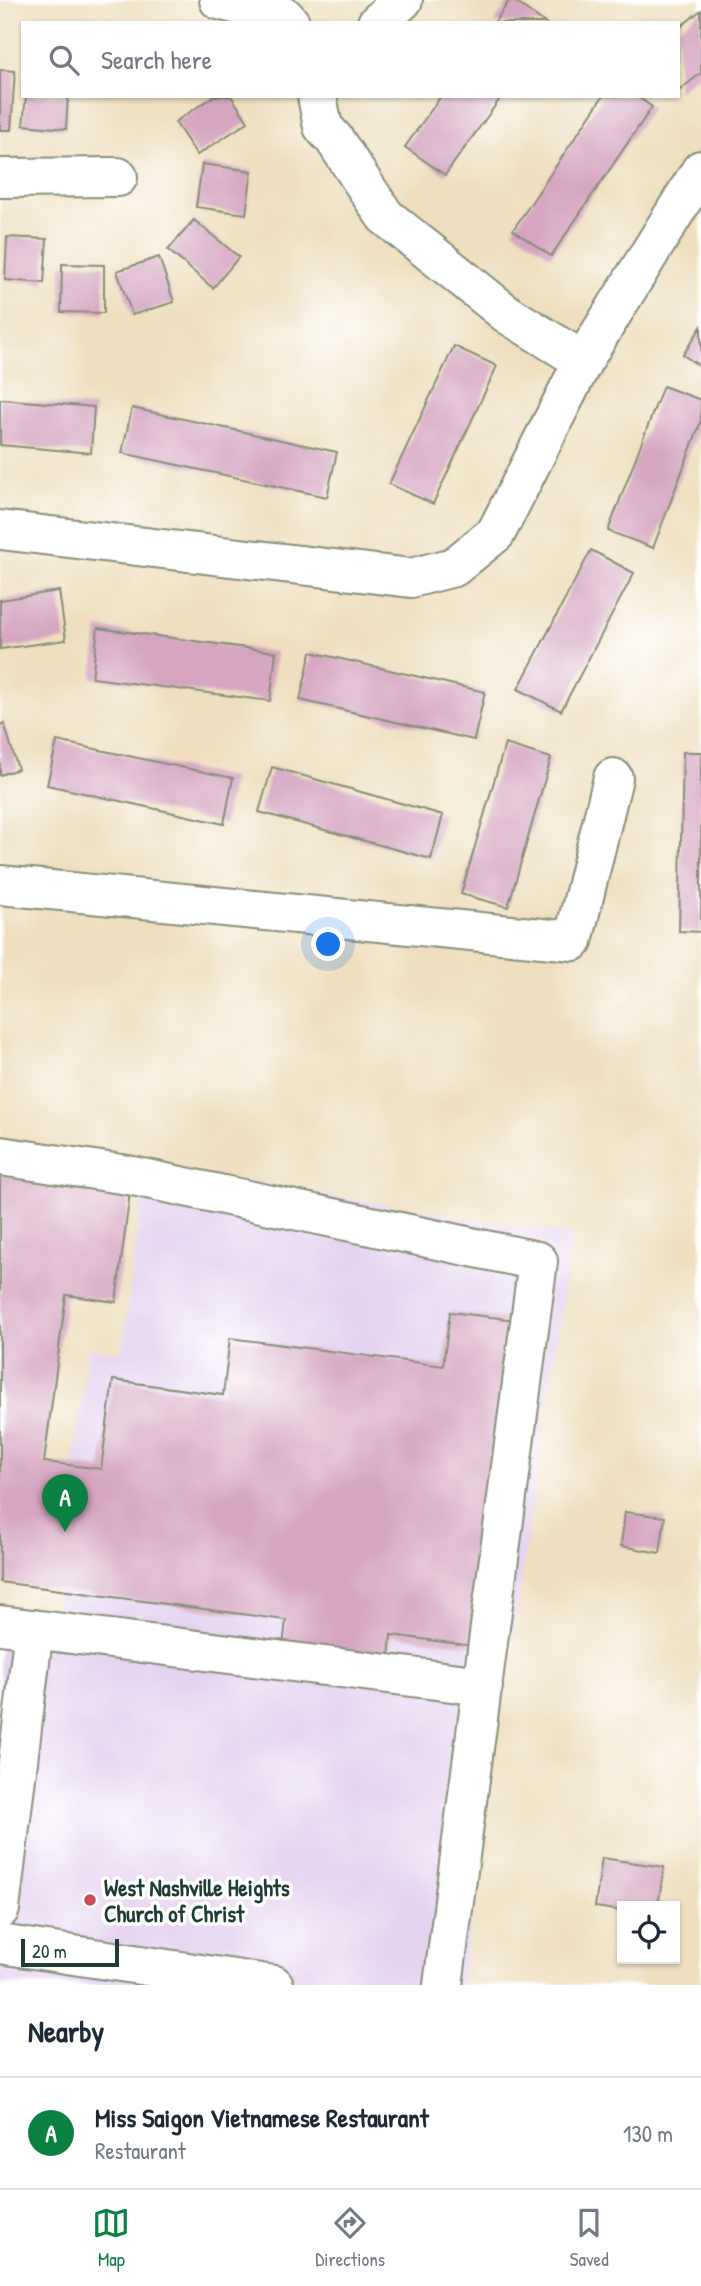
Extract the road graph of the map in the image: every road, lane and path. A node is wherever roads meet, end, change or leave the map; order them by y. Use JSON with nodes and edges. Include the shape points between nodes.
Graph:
{"nodes":[{"id":1,"x":219,"y":0,"type":"edge"},
{"id":2,"x":403,"y":0,"type":"edge"},
{"id":3,"x":288,"y":21,"type":"edge"},
{"id":4,"x":379,"y":21,"type":"edge"},
{"id":5,"x":317,"y":98,"type":"edge"},
{"id":6,"x":701,"y":170,"type":"edge"},
{"id":7,"x":118,"y":177,"type":"dead end"},
{"id":8,"x":0,"y":178,"type":"edge"},
{"id":9,"x":583,"y":361,"type":"junction"},
{"id":10,"x":0,"y":530,"type":"edge"},
{"id":11,"x":613,"y":778,"type":"dead end"},
{"id":12,"x":0,"y":886,"type":"edge"},
{"id":13,"x":0,"y":1156,"type":"edge"},
{"id":14,"x":17,"y":1627,"type":"edge"},
{"id":15,"x":483,"y":1686,"type":"junction"},
{"id":16,"x":0,"y":1909,"type":"edge"},
{"id":17,"x":0,"y":1944,"type":"edge"},
{"id":18,"x":274,"y":1985,"type":"edge"},
{"id":19,"x":443,"y":1985,"type":"edge"}],
"edges":[{"from":1,"to":3,"type":"street"},
{"from":2,"to":4,"type":"street"},
{"from":5,"to":9,"type":"street","via":[[323,127],[385,216],[507,314]]},
{"from":6,"to":9,"type":"street"},
{"from":7,"to":8,"type":"street"},
{"from":9,"to":10,"type":"street","via":[[496,533],[454,567],[411,578]]},
{"from":11,"to":12,"type":"street","via":[[573,941]]},
{"from":13,"to":15,"type":"street","via":[[128,1175],[538,1261]]},
{"from":14,"to":15,"type":"street"},
{"from":14,"to":16,"type":"street"},
{"from":15,"to":19,"type":"street"},
{"from":17,"to":18,"type":"street"}]}
